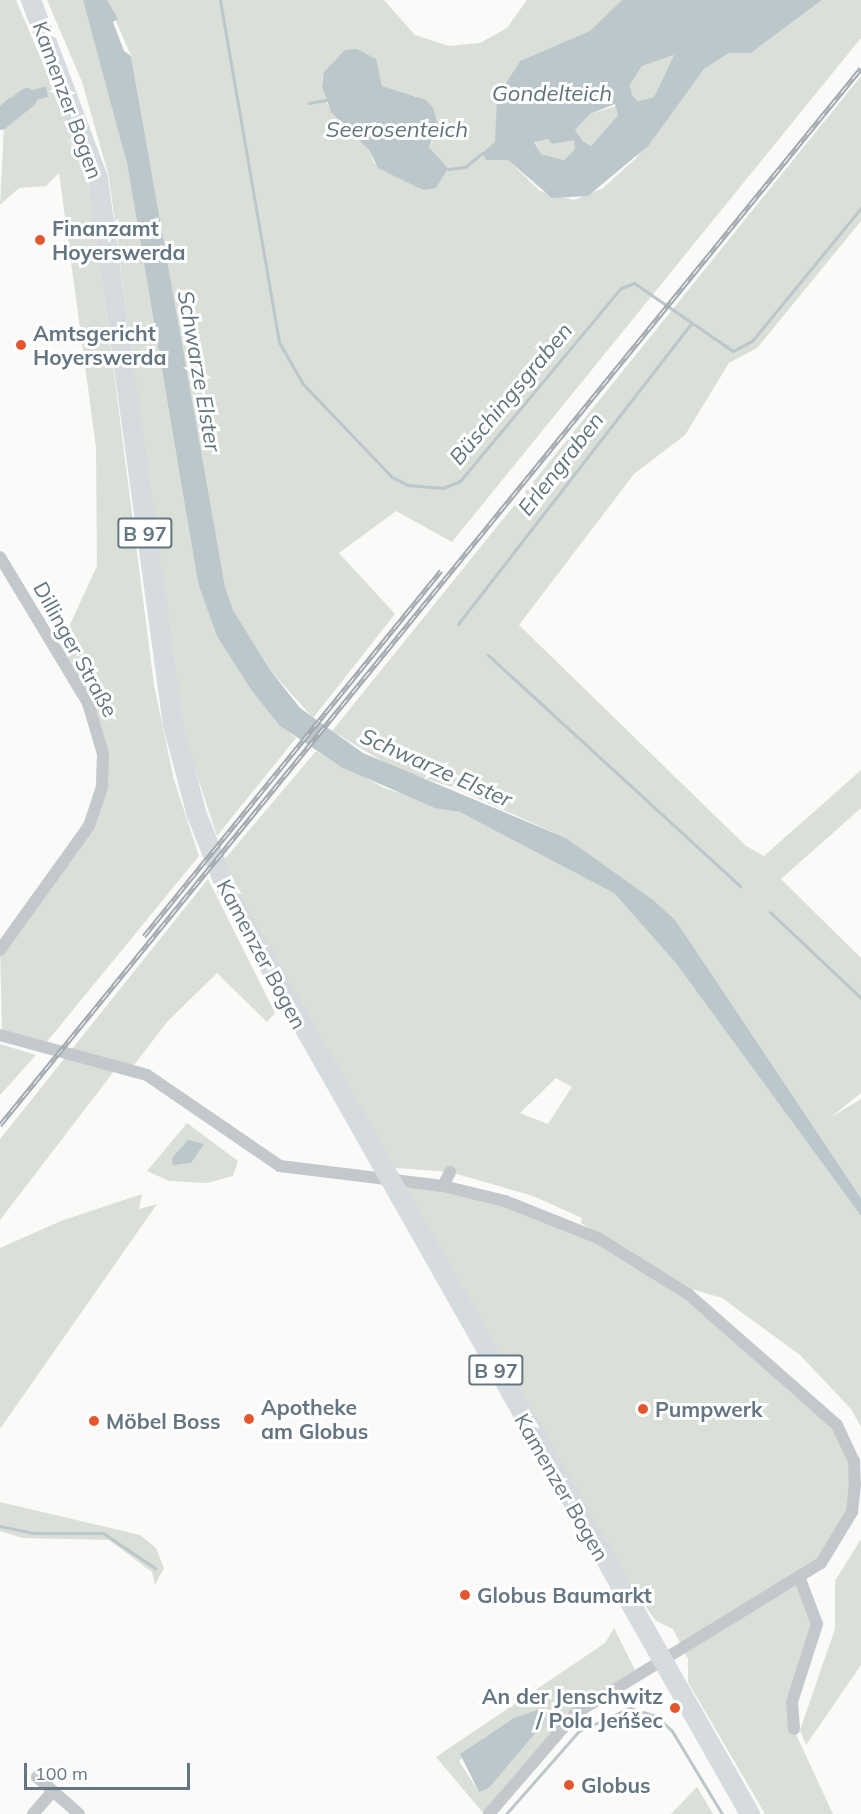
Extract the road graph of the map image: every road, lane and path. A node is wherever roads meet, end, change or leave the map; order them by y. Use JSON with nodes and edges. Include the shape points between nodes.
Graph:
{"nodes":[{"id":1,"x":31,"y":0,"type":"edge"},
{"id":2,"x":0,"y":557,"type":"edge"},
{"id":3,"x":0,"y":950,"type":"edge"},
{"id":4,"x":0,"y":1035,"type":"edge"},
{"id":5,"x":450,"y":1172,"type":"dead end"},
{"id":6,"x":443,"y":1186,"type":"junction"},
{"id":7,"x":800,"y":1579,"type":"junction"},
{"id":8,"x":661,"y":1659,"type":"junction"},
{"id":9,"x":794,"y":1729,"type":"dead end"},
{"id":10,"x":37,"y":1777,"type":"dead end"},
{"id":11,"x":53,"y":1791,"type":"junction"},
{"id":12,"x":33,"y":1814,"type":"edge"},
{"id":13,"x":79,"y":1814,"type":"edge"},
{"id":14,"x":489,"y":1814,"type":"edge"},
{"id":15,"x":750,"y":1814,"type":"edge"}],
"edges":[{"from":1,"to":8,"type":"main road","name":"Kamenzer Bogen","number":"B 97","via":[[98,178],[163,666],[197,815],[228,893]]},
{"from":2,"to":3,"type":"street","name":"Dillinger Straße","via":[[88,703],[103,754],[102,787],[89,826]]},
{"from":4,"to":6,"type":"street","via":[[147,1075],[260,1156],[310,1171]]},
{"from":5,"to":6,"type":"street"},
{"from":6,"to":7,"type":"street","via":[[548,1216],[640,1262],[688,1294],[828,1414],[854,1461],[852,1512],[838,1544]]},
{"from":7,"to":8,"type":"street"},
{"from":7,"to":9,"type":"street","via":[[817,1624],[792,1702]]},
{"from":8,"to":14,"type":"street","via":[[575,1713]]},
{"from":8,"to":15,"type":"main road","name":"Kamenzer Bogen","number":"B 97"},
{"from":10,"to":11,"type":"street"},
{"from":11,"to":12,"type":"street"},
{"from":11,"to":13,"type":"street"}]}
